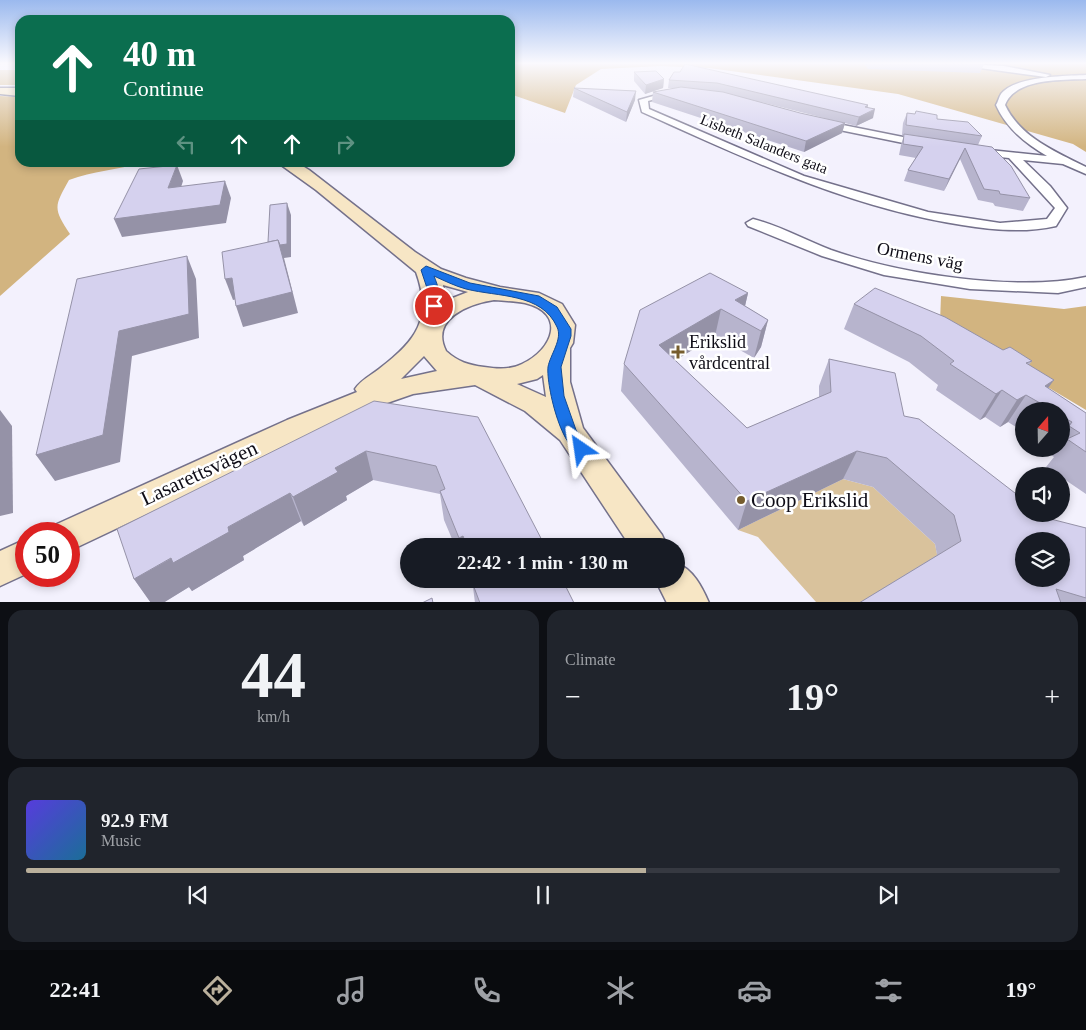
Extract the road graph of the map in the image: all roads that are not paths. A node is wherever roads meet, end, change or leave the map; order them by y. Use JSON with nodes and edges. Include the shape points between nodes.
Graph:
{"nodes":[{"id":1,"x":2,"y":91,"type":"edge"},
{"id":2,"x":674,"y":91,"type":"edge"},
{"id":3,"x":675,"y":91,"type":"edge"},
{"id":4,"x":1008,"y":91,"type":"edge"},
{"id":5,"x":15,"y":92,"type":"edge"},
{"id":6,"x":683,"y":92,"type":"edge"},
{"id":7,"x":813,"y":122,"type":"edge"},
{"id":8,"x":937,"y":146,"type":"edge"},
{"id":9,"x":966,"y":150,"type":"edge"},
{"id":10,"x":1013,"y":156,"type":"junction"},
{"id":11,"x":1067,"y":161,"type":"junction"},
{"id":12,"x":293,"y":167,"type":"edge"},
{"id":13,"x":1086,"y":171,"type":"edge"},
{"id":14,"x":753,"y":224,"type":"dead end"},
{"id":15,"x":426,"y":270,"type":"junction"},
{"id":16,"x":1086,"y":282,"type":"edge"},
{"id":17,"x":500,"y":293,"type":"junction"},
{"id":18,"x":433,"y":325,"type":"junction"},
{"id":19,"x":559,"y":350,"type":"junction"},
{"id":20,"x":477,"y":376,"type":"junction"},
{"id":21,"x":330,"y":412,"type":"junction"},
{"id":22,"x":570,"y":432,"type":"junction"},
{"id":23,"x":80,"y":530,"type":"edge"},
{"id":24,"x":644,"y":538,"type":"edge"},
{"id":25,"x":15,"y":562,"type":"edge"},
{"id":26,"x":0,"y":569,"type":"edge"},
{"id":27,"x":680,"y":588,"type":"edge"},
{"id":28,"x":690,"y":602,"type":"edge"}],
"edges":[{"from":1,"to":5,"type":"main road"},
{"from":2,"to":10,"type":"street","name":"Lisbeth Salanders gata","via":[[643,100],[646,110],[800,178],[926,216],[1000,227],[1051,223],[1061,208]]},
{"from":3,"to":6,"type":"street","name":"Lisbeth Salanders gata"},
{"from":4,"to":11,"type":"street","via":[[1002,106],[1010,123],[1027,138]]},
{"from":7,"to":8,"type":"street"},
{"from":9,"to":10,"type":"street"},
{"from":10,"to":11,"type":"street"},
{"from":11,"to":13,"type":"street"},
{"from":12,"to":15,"type":"main road"},
{"from":14,"to":16,"type":"street","name":"Ormens väg","via":[[827,253],[884,270],[970,284],[1058,288]]},
{"from":15,"to":17,"type":"main road","via":[[467,286]]},
{"from":15,"to":18,"type":"main road","via":[[433,288]]},
{"from":17,"to":18,"type":"main road","via":[[466,299],[444,312]]},
{"from":17,"to":19,"type":"main road","via":[[535,299],[553,310],[564,329],[565,336]]},
{"from":18,"to":20,"type":"main road","via":[[431,345],[440,360],[458,371]]},
{"from":18,"to":21,"type":"main road","name":"Lasarettsvägen","via":[[417,349],[396,371]]},
{"from":19,"to":20,"type":"main road","via":[[529,372],[505,377]]},
{"from":19,"to":22,"type":"main road","via":[[555,367],[557,396]]},
{"from":20,"to":21,"type":"main road","name":"Lasarettsvägen","via":[[406,385]]},
{"from":20,"to":22,"type":"main road","via":[[535,404]]},
{"from":21,"to":23,"type":"main road","name":"Lasarettsvägen"},
{"from":22,"to":24,"type":"main road"},
{"from":25,"to":26,"type":"main road"},
{"from":27,"to":28,"type":"main road"}]}
